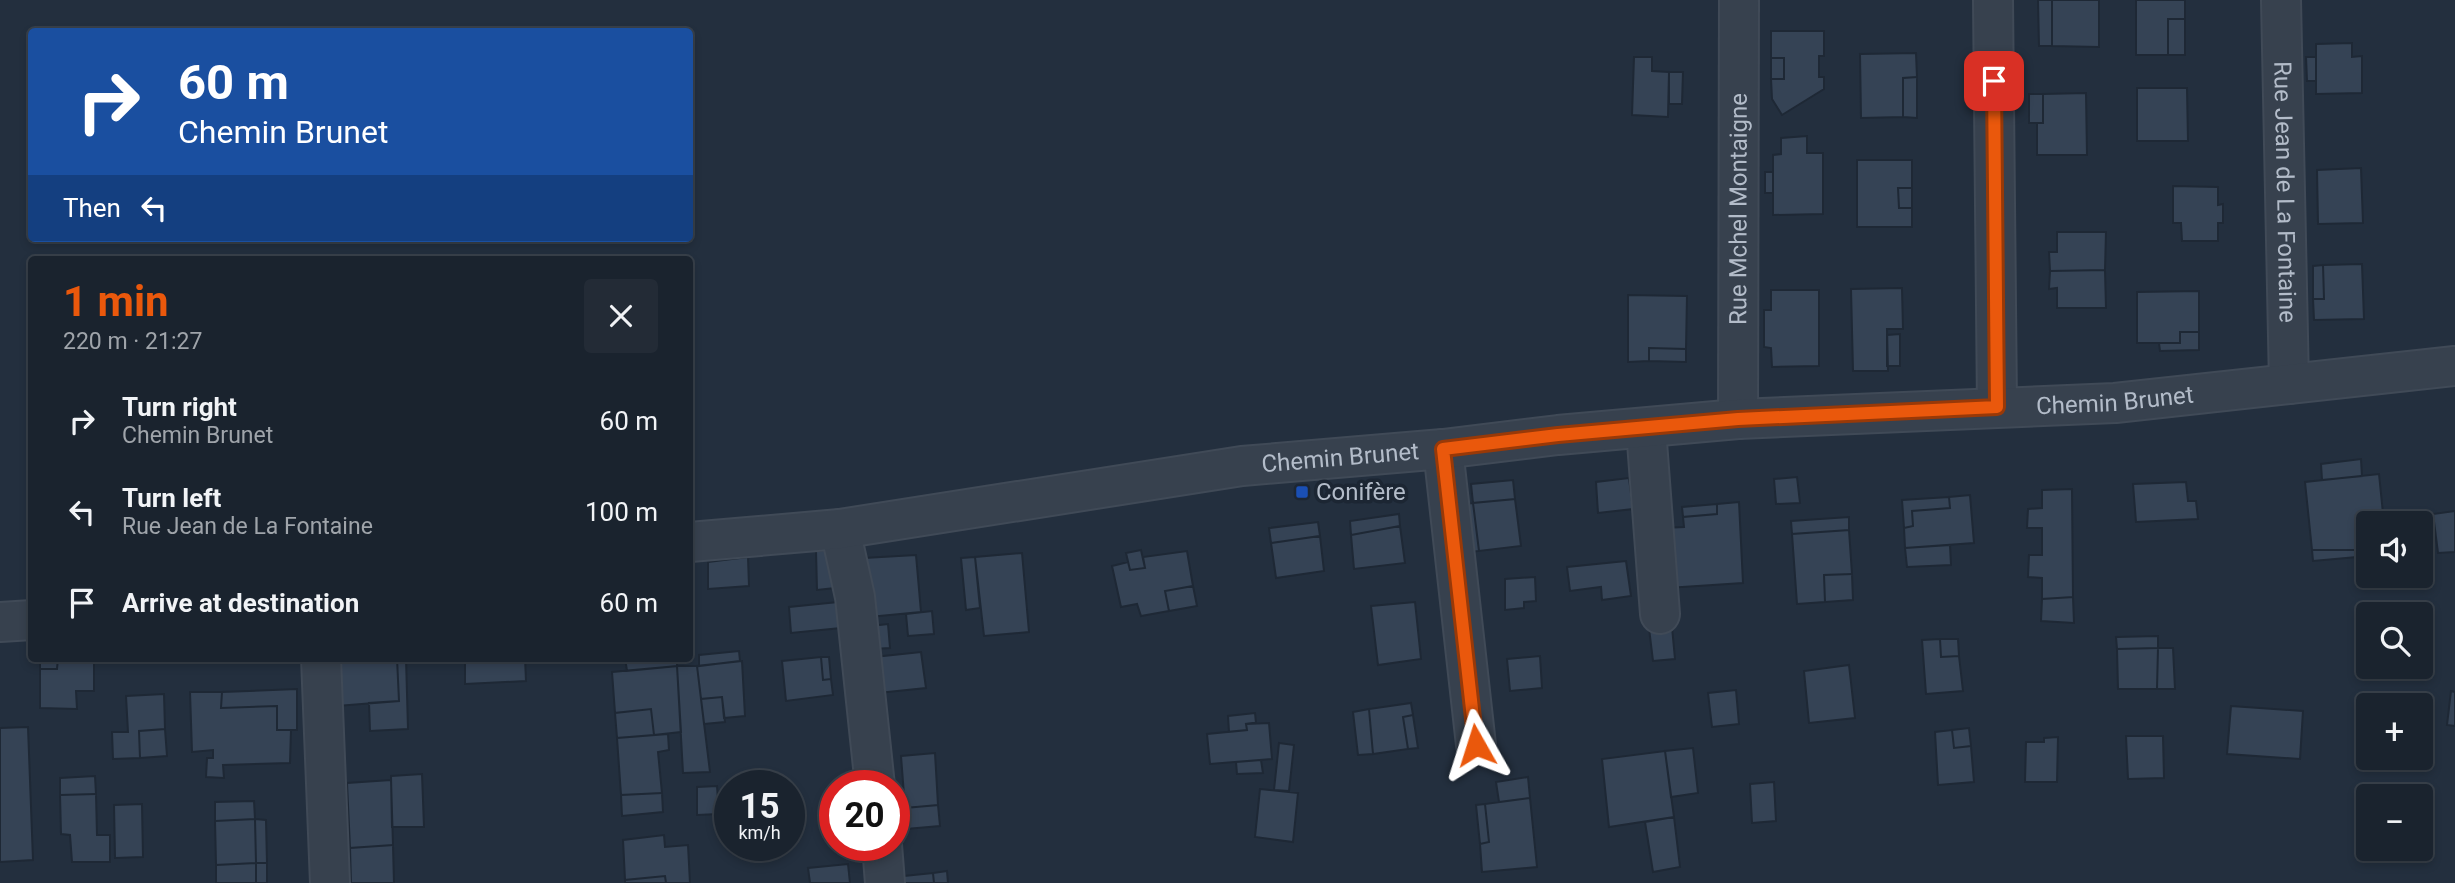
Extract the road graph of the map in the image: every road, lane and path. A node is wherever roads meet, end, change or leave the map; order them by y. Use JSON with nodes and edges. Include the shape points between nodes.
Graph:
{"nodes":[{"id":1,"x":1739,"y":0,"type":"edge"},
{"id":2,"x":1993,"y":0,"type":"edge"},
{"id":3,"x":2281,"y":0,"type":"edge"},
{"id":4,"x":2455,"y":366,"type":"edge"},
{"id":5,"x":2289,"y":384,"type":"junction"},
{"id":6,"x":1997,"y":407,"type":"junction"},
{"id":7,"x":1738,"y":419,"type":"junction"},
{"id":8,"x":1646,"y":429,"type":"junction"},
{"id":9,"x":1443,"y":449,"type":"junction"},
{"id":10,"x":840,"y":529,"type":"junction"},
{"id":11,"x":693,"y":542,"type":"edge"},
{"id":12,"x":1660,"y":614,"type":"dead end"},
{"id":13,"x":28,"y":620,"type":"edge"},
{"id":14,"x":0,"y":622,"type":"edge"},
{"id":15,"x":321,"y":662,"type":"edge"},
{"id":16,"x":1476,"y":745,"type":"dead end"},
{"id":17,"x":873,"y":770,"type":"edge"},
{"id":18,"x":883,"y":861,"type":"edge"},
{"id":19,"x":330,"y":883,"type":"edge"},
{"id":20,"x":886,"y":883,"type":"edge"}],
"edges":[{"from":1,"to":7,"type":"street","name":"Rue Mchel Montaigne"},
{"from":2,"to":6,"type":"street"},
{"from":3,"to":5,"type":"street","name":"Rue Jean de La Fontaine"},
{"from":4,"to":5,"type":"street","name":"Chemin Brunet"},
{"from":5,"to":6,"type":"street","name":"Chemin Brunet","via":[[2115,403]]},
{"from":6,"to":7,"type":"street","name":"Chemin Brunet"},
{"from":7,"to":8,"type":"street","name":"Chemin Brunet"},
{"from":8,"to":9,"type":"street","name":"Chemin Brunet"},
{"from":8,"to":12,"type":"street"},
{"from":9,"to":10,"type":"street","name":"Chemin Brunet","via":[[1242,466]]},
{"from":9,"to":16,"type":"street"},
{"from":10,"to":11,"type":"street","name":"Chemin Brunet"},
{"from":10,"to":17,"type":"street","via":[[855,597]]},
{"from":13,"to":14,"type":"street"},
{"from":15,"to":19,"type":"street"},
{"from":18,"to":20,"type":"street"}]}
